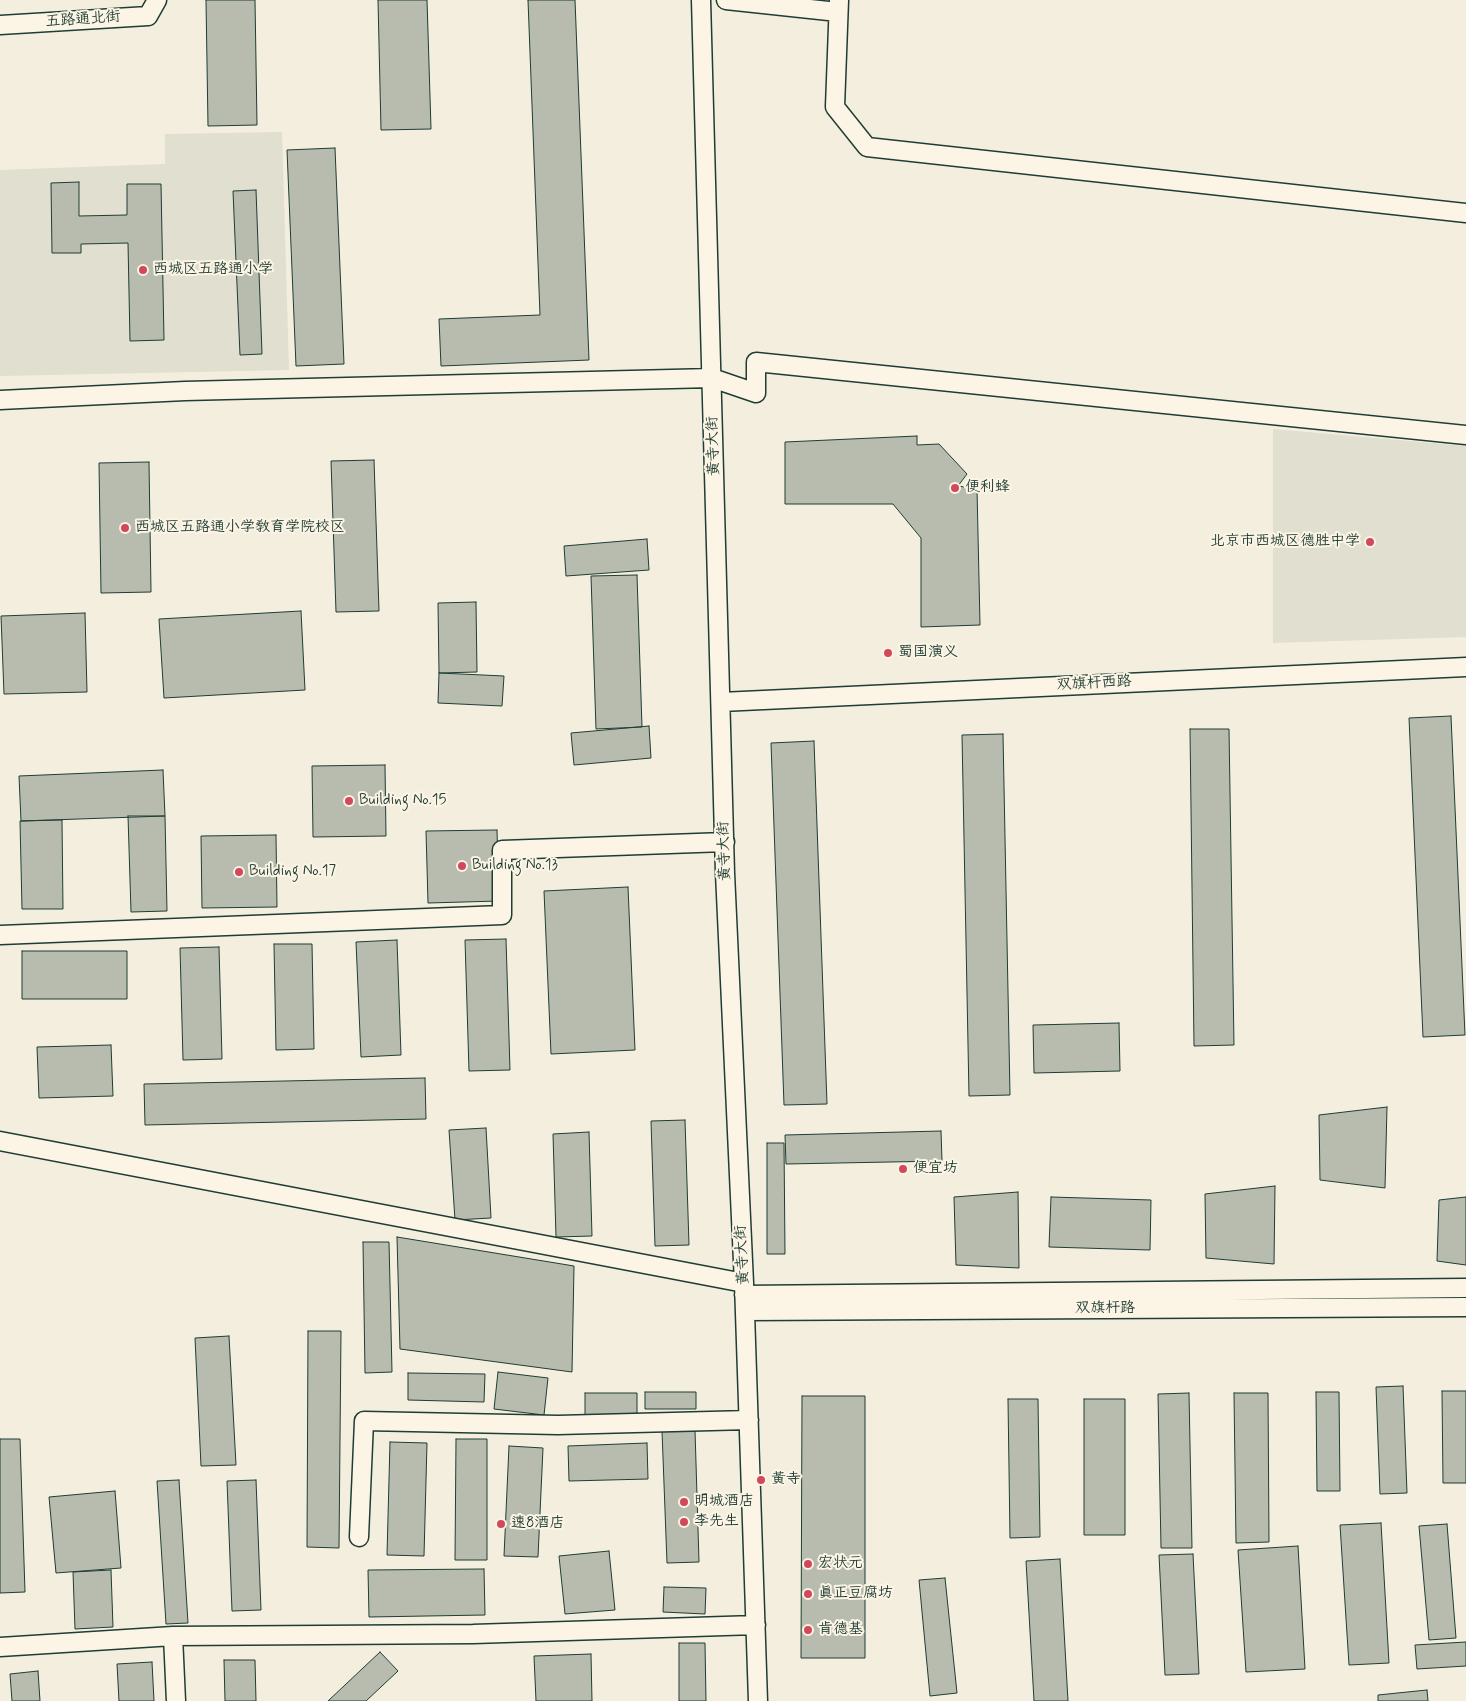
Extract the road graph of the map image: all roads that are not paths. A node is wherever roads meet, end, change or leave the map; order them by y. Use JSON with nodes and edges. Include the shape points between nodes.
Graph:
{"nodes":[{"id":1,"x":157,"y":0,"type":"edge"},
{"id":2,"x":701,"y":0,"type":"edge"},
{"id":3,"x":726,"y":0,"type":"edge"},
{"id":4,"x":839,"y":6,"type":"edge"},
{"id":5,"x":0,"y":25,"type":"edge"},
{"id":6,"x":1466,"y":213,"type":"edge"},
{"id":7,"x":712,"y":378,"type":"junction"},
{"id":8,"x":0,"y":400,"type":"edge"},
{"id":9,"x":1466,"y":435,"type":"edge"},
{"id":10,"x":1466,"y":667,"type":"edge"},
{"id":11,"x":722,"y":702,"type":"junction"},
{"id":12,"x":725,"y":842,"type":"junction"},
{"id":13,"x":0,"y":936,"type":"edge"},
{"id":14,"x":0,"y":1141,"type":"edge"},
{"id":15,"x":1466,"y":1288,"type":"edge"},
{"id":16,"x":744,"y":1296,"type":"junction"},
{"id":17,"x":1466,"y":1307,"type":"edge"},
{"id":18,"x":749,"y":1420,"type":"junction"},
{"id":19,"x":359,"y":1537,"type":"dead end"},
{"id":20,"x":756,"y":1625,"type":"junction"},
{"id":21,"x":173,"y":1636,"type":"junction"},
{"id":22,"x":0,"y":1647,"type":"edge"},
{"id":23,"x":176,"y":1701,"type":"edge"},
{"id":24,"x":758,"y":1701,"type":"edge"}],
"edges":[{"from":1,"to":5,"type":"street","name":"五路通北街","via":[[148,16]]},
{"from":2,"to":7,"type":"street","name":"黄寺大街"},
{"from":3,"to":4,"type":"street"},
{"from":4,"to":6,"type":"street","via":[[835,107],[866,148]]},
{"from":7,"to":8,"type":"street","via":[[185,391]]},
{"from":7,"to":9,"type":"street","via":[[756,393],[756,362]]},
{"from":7,"to":11,"type":"street","name":"黄寺大街"},
{"from":10,"to":11,"type":"street","name":"双旗杆西路"},
{"from":11,"to":12,"type":"street","name":"黄寺大街"},
{"from":12,"to":13,"type":"street","via":[[502,850],[502,915]]},
{"from":12,"to":16,"type":"street","name":"黄寺大街"},
{"from":14,"to":16,"type":"street"},
{"from":15,"to":16,"type":"street"},
{"from":16,"to":17,"type":"street","name":"双旗杆路"},
{"from":16,"to":18,"type":"street","name":"黄寺大街"},
{"from":18,"to":19,"type":"street","via":[[558,1425],[364,1420]]},
{"from":18,"to":20,"type":"street","name":"黄寺大街"},
{"from":20,"to":21,"type":"street","via":[[473,1634]]},
{"from":20,"to":24,"type":"street","name":"黄寺大街"},
{"from":21,"to":22,"type":"street"},
{"from":21,"to":23,"type":"street"}]}
